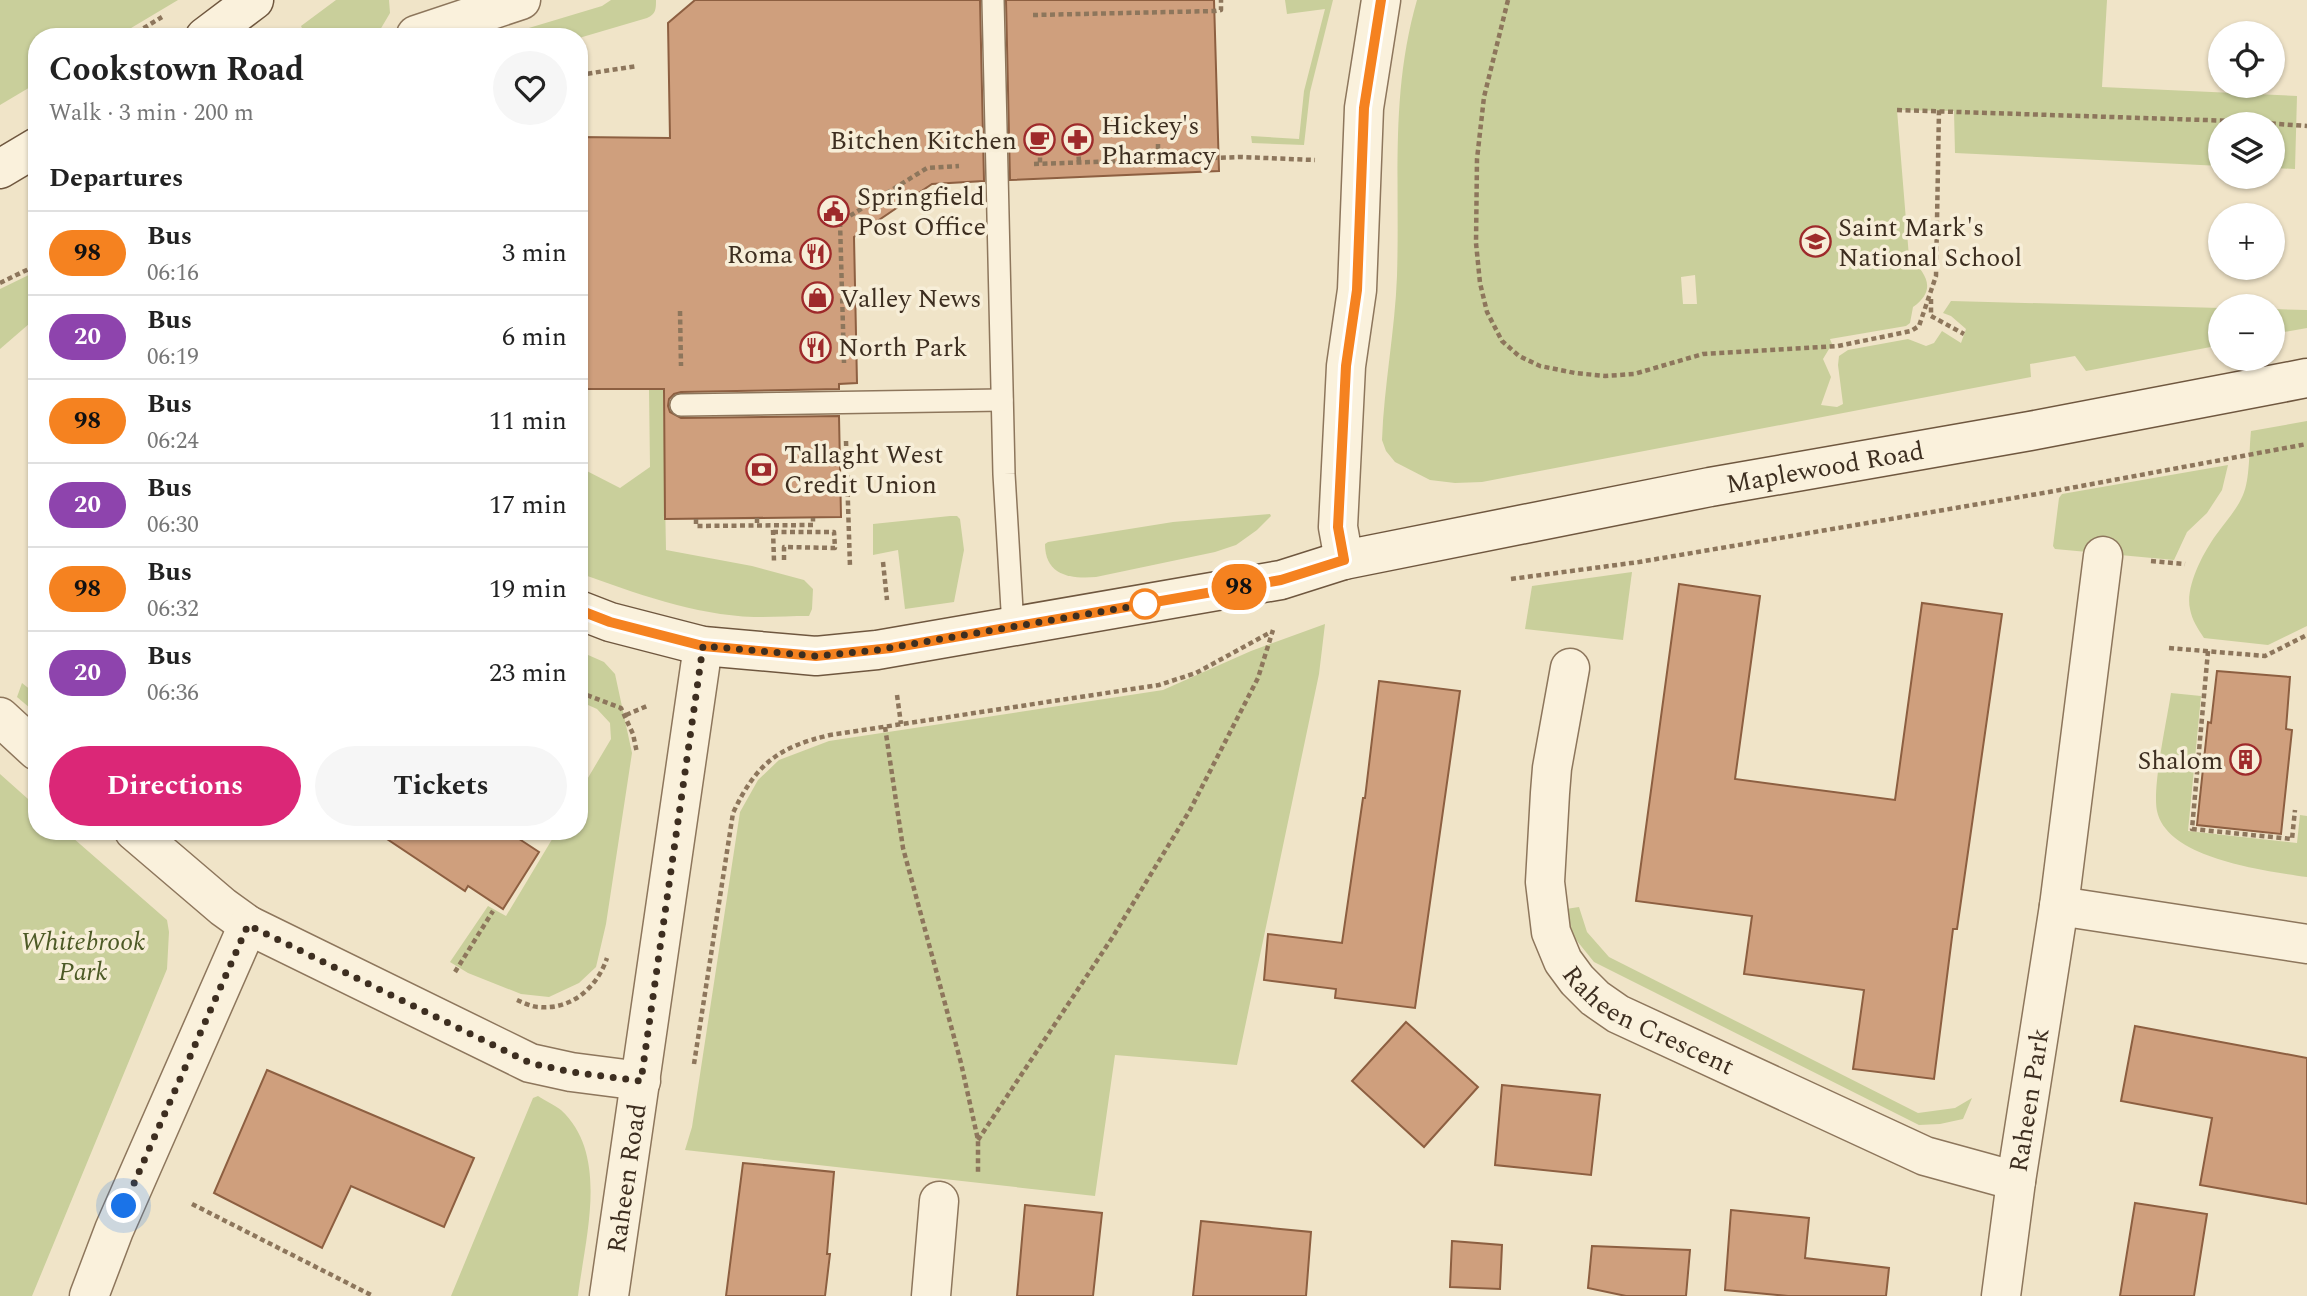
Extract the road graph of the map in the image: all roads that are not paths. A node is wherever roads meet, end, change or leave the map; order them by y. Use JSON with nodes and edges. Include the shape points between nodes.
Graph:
{"nodes":[{"id":1,"x":254,"y":0,"type":"edge"},
{"id":2,"x":521,"y":0,"type":"edge"},
{"id":3,"x":993,"y":0,"type":"edge"},
{"id":4,"x":1381,"y":0,"type":"edge"},
{"id":5,"x":217,"y":28,"type":"edge"},
{"id":6,"x":435,"y":28,"type":"edge"},
{"id":7,"x":28,"y":152,"type":"edge"},
{"id":8,"x":0,"y":169,"type":"edge"},
{"id":9,"x":2307,"y":378,"type":"edge"},
{"id":10,"x":1002,"y":400,"type":"junction"},
{"id":11,"x":681,"y":405,"type":"road end"},
{"id":12,"x":2103,"y":556,"type":"dead end"},
{"id":13,"x":1344,"y":560,"type":"junction"},
{"id":14,"x":588,"y":613,"type":"edge"},
{"id":15,"x":1013,"y":626,"type":"junction"},
{"id":16,"x":703,"y":646,"type":"junction"},
{"id":17,"x":1570,"y":668,"type":"dead end"},
{"id":18,"x":0,"y":717,"type":"edge"},
{"id":19,"x":28,"y":743,"type":"edge"},
{"id":20,"x":145,"y":840,"type":"edge"},
{"id":21,"x":2059,"y":905,"type":"junction"},
{"id":22,"x":248,"y":925,"type":"junction"},
{"id":23,"x":2307,"y":944,"type":"edge"},
{"id":24,"x":641,"y":1081,"type":"junction"},
{"id":25,"x":2016,"y":1181,"type":"junction"},
{"id":26,"x":939,"y":1201,"type":"dead end"},
{"id":27,"x":89,"y":1296,"type":"edge"},
{"id":28,"x":609,"y":1296,"type":"edge"},
{"id":29,"x":931,"y":1296,"type":"edge"},
{"id":30,"x":2001,"y":1296,"type":"edge"}],
"edges":[{"from":1,"to":5,"type":"street"},
{"from":2,"to":6,"type":"street"},
{"from":3,"to":10,"type":"lane"},
{"from":4,"to":13,"type":"street","via":[[1364,108],[1357,290],[1346,366],[1338,527]]},
{"from":7,"to":8,"type":"street"},
{"from":9,"to":13,"type":"street","name":"Maplewood Road","via":[[1710,487]]},
{"from":10,"to":11,"type":"lane"},
{"from":10,"to":15,"type":"lane"},
{"from":12,"to":21,"type":"street","name":"Raheen Park"},
{"from":13,"to":15,"type":"street","name":"Maplewood Road","via":[[1281,580]]},
{"from":14,"to":16,"type":"street","name":"Maplewood Road"},
{"from":15,"to":16,"type":"street","name":"Maplewood Road","via":[[816,656]]},
{"from":16,"to":24,"type":"street","name":"Raheen Road"},
{"from":17,"to":25,"type":"street","name":"Raheen Crescent","via":[[1552,768],[1545,882],[1551,932],[1577,980],[1618,1014],[1925,1156]]},
{"from":18,"to":19,"type":"street"},
{"from":20,"to":22,"type":"street"},
{"from":21,"to":23,"type":"street"},
{"from":21,"to":25,"type":"street","name":"Raheen Park"},
{"from":22,"to":24,"type":"street","via":[[530,1063]]},
{"from":22,"to":27,"type":"street"},
{"from":24,"to":28,"type":"street","name":"Raheen Road"},
{"from":25,"to":30,"type":"street","name":"Raheen Park"},
{"from":26,"to":29,"type":"street"}]}
